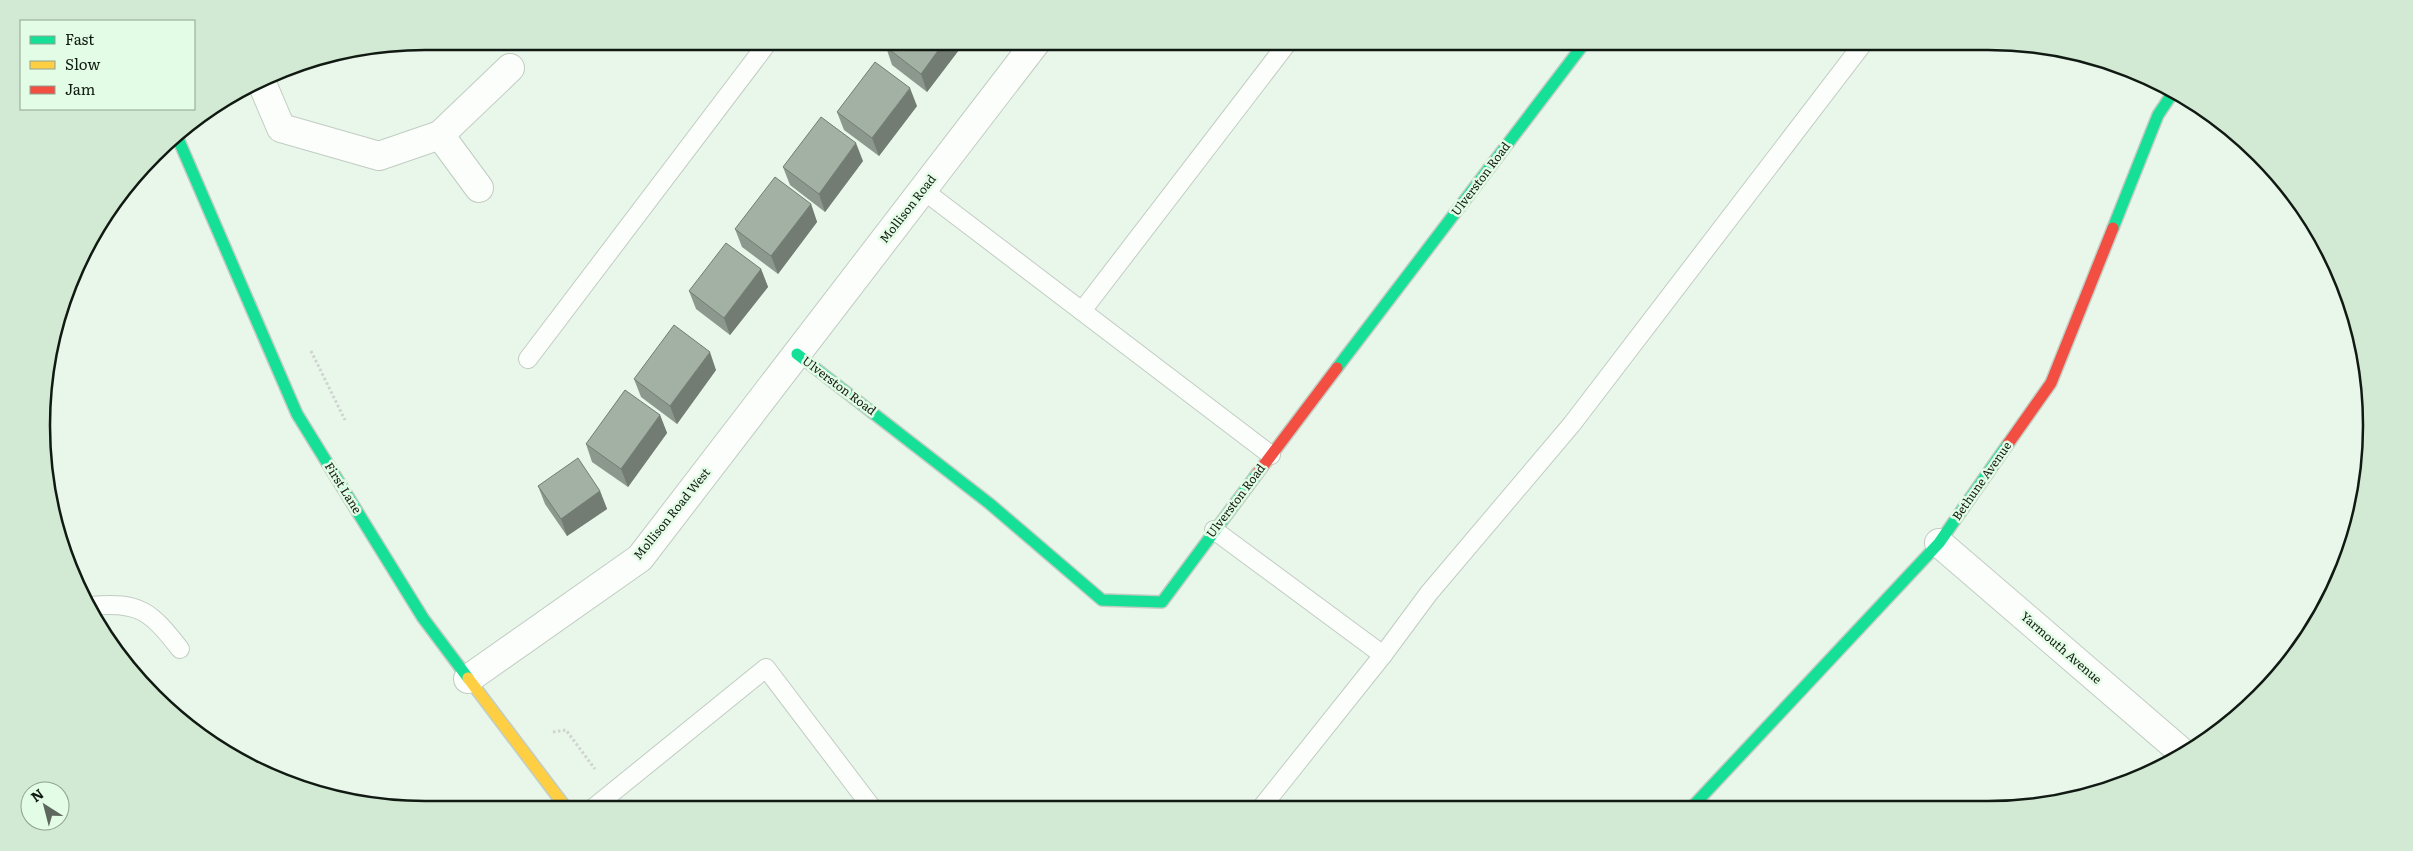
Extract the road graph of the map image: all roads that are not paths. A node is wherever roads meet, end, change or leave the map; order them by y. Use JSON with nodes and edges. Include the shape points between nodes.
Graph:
{"nodes":[{"id":1,"x":762,"y":50,"type":"edge"},
{"id":2,"x":1030,"y":50,"type":"edge"},
{"id":3,"x":1282,"y":50,"type":"edge"},
{"id":4,"x":1579,"y":50,"type":"edge"},
{"id":5,"x":1858,"y":50,"type":"edge"},
{"id":6,"x":510,"y":68,"type":"dead end"},
{"id":7,"x":264,"y":87,"type":"edge"},
{"id":8,"x":2170,"y":97,"type":"edge"},
{"id":9,"x":440,"y":135,"type":"junction"},
{"id":10,"x":179,"y":142,"type":"edge"},
{"id":11,"x":479,"y":188,"type":"dead end"},
{"id":12,"x":923,"y":190,"type":"junction"},
{"id":13,"x":1082,"y":311,"type":"junction"},
{"id":14,"x":797,"y":354,"type":"junction"},
{"id":15,"x":528,"y":359,"type":"dead end"},
{"id":16,"x":779,"y":377,"type":"joint"},
{"id":17,"x":1271,"y":454,"type":"junction"},
{"id":18,"x":1214,"y":530,"type":"junction"},
{"id":19,"x":1939,"y":543,"type":"junction"},
{"id":20,"x":96,"y":605,"type":"edge"},
{"id":21,"x":180,"y":650,"type":"dead end"},
{"id":22,"x":1383,"y":655,"type":"junction"},
{"id":23,"x":468,"y":679,"type":"junction"},
{"id":24,"x":2178,"y":749,"type":"edge"},
{"id":25,"x":560,"y":801,"type":"edge"},
{"id":26,"x":603,"y":801,"type":"edge"},
{"id":27,"x":867,"y":801,"type":"edge"},
{"id":28,"x":1267,"y":801,"type":"edge"},
{"id":29,"x":1698,"y":801,"type":"edge"}],
"edges":[{"from":1,"to":15,"type":"lane"},
{"from":2,"to":12,"type":"street","name":"Mollison Road"},
{"from":3,"to":13,"type":"lane"},
{"from":4,"to":17,"type":"street","name":"Ulverston Road"},
{"from":5,"to":22,"type":"lane","via":[[1572,424],[1429,593]]},
{"from":6,"to":9,"type":"street"},
{"from":7,"to":9,"type":"street","via":[[281,128],[379,156]]},
{"from":8,"to":19,"type":"street","name":"Bethune Avenue","via":[[2158,115],[2051,383]]},
{"from":9,"to":11,"type":"street"},
{"from":10,"to":23,"type":"street","name":"First Lane","via":[[297,414],[423,618]]},
{"from":12,"to":13,"type":"lane"},
{"from":12,"to":14,"type":"street","name":"Mollison Road"},
{"from":13,"to":17,"type":"lane"},
{"from":14,"to":16,"type":"street","name":"Mollison Road"},
{"from":14,"to":18,"type":"street","name":"Ulverston Road","via":[[939,462],[1102,600],[1162,602]]},
{"from":16,"to":23,"type":"street","name":"Mollison Road West","via":[[640,558]]},
{"from":17,"to":18,"type":"street","name":"Ulverston Road"},
{"from":18,"to":22,"type":"lane"},
{"from":19,"to":24,"type":"street","name":"Yarmouth Avenue"},
{"from":19,"to":29,"type":"street","name":"Bethune Avenue"},
{"from":20,"to":21,"type":"lane","via":[[117,603],[144,610]]},
{"from":22,"to":28,"type":"lane"},
{"from":23,"to":25,"type":"street","name":"First Lane"},
{"from":26,"to":27,"type":"lane","via":[[766,668]]}]}
